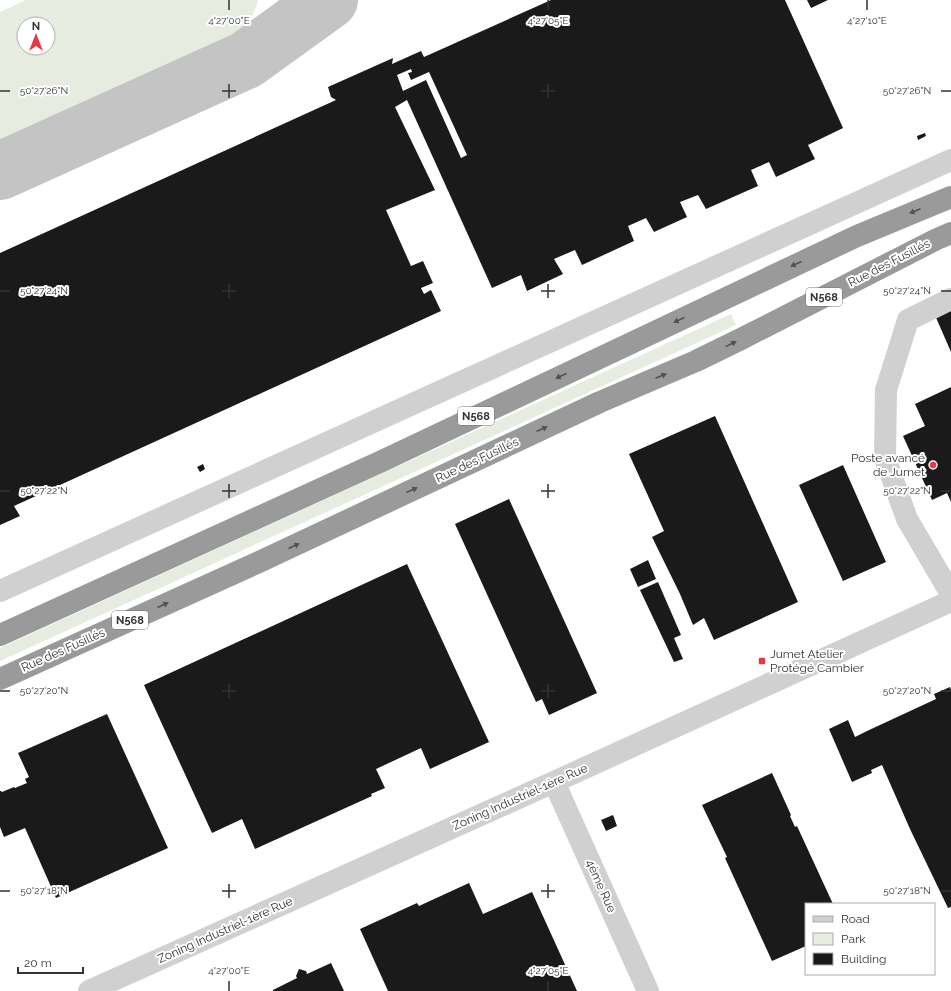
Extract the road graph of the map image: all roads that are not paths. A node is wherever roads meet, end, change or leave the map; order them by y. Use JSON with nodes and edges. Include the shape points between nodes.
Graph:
{"nodes":[{"id":1,"x":951,"y":160,"type":"edge"},
{"id":2,"x":951,"y":197,"type":"edge"},
{"id":3,"x":951,"y":233,"type":"edge"},
{"id":4,"x":951,"y":299,"type":"edge"},
{"id":5,"x":0,"y":592,"type":"edge"},
{"id":6,"x":951,"y":594,"type":"edge"},
{"id":7,"x":951,"y":601,"type":"edge"},
{"id":8,"x":0,"y":634,"type":"edge"},
{"id":9,"x":0,"y":679,"type":"edge"},
{"id":10,"x":554,"y":782,"type":"junction"},
{"id":11,"x":89,"y":991,"type":"edge"},
{"id":12,"x":648,"y":991,"type":"edge"}],
"edges":[{"from":1,"to":5,"type":"street"},
{"from":2,"to":8,"type":"highway","number":"N568","one_way":true,"via":[[857,236],[382,461]]},
{"from":9,"to":3,"type":"highway","name":"Rue des Fusillés","number":"N568","one_way":true,"via":[[259,562],[600,402],[703,358]]},
{"from":4,"to":6,"type":"street","via":[[908,320],[886,390],[885,458],[907,519]]},
{"from":7,"to":10,"type":"street","name":"Zoning Industriel-1ère Rue"},
{"from":10,"to":11,"type":"street","name":"Zoning Industriel-1ère Rue"},
{"from":10,"to":12,"type":"street","name":"4ème Rue"}]}
